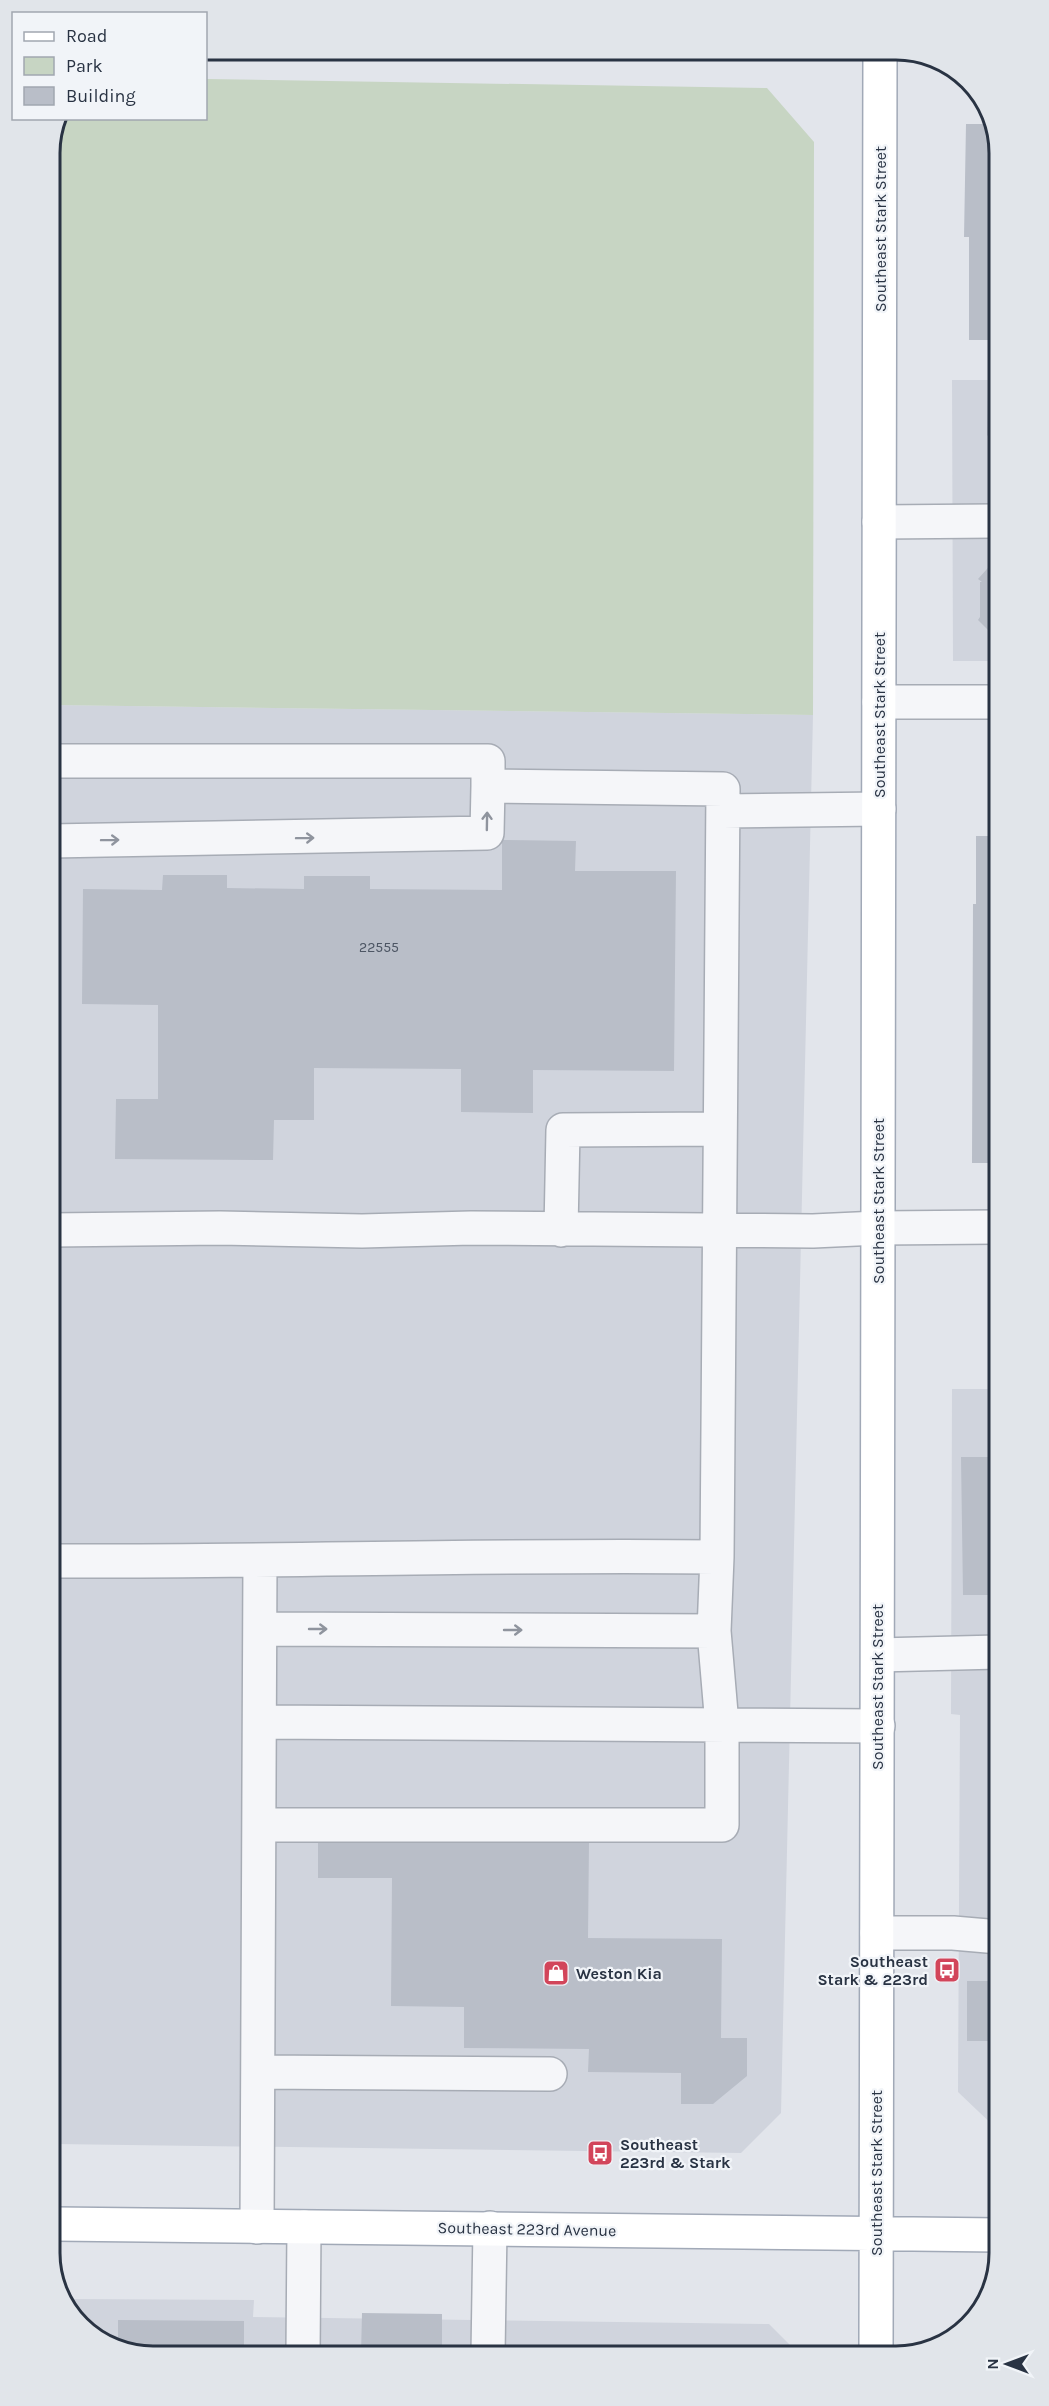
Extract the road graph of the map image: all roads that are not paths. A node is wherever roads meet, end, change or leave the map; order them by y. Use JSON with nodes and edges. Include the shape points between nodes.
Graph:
{"nodes":[{"id":1,"x":880,"y":60,"type":"edge"},
{"id":2,"x":989,"y":521,"type":"edge"},
{"id":3,"x":879,"y":522,"type":"junction"},
{"id":4,"x":879,"y":702,"type":"junction"},
{"id":5,"x":989,"y":702,"type":"edge"},
{"id":6,"x":60,"y":761,"type":"edge"},
{"id":7,"x":488,"y":786,"type":"junction"},
{"id":8,"x":879,"y":809,"type":"junction"},
{"id":9,"x":723,"y":811,"type":"junction"},
{"id":10,"x":60,"y":841,"type":"edge"},
{"id":11,"x":720,"y":1129,"type":"junction"},
{"id":12,"x":989,"y":1227,"type":"edge"},
{"id":13,"x":878,"y":1228,"type":"junction"},
{"id":14,"x":60,"y":1230,"type":"edge"},
{"id":15,"x":561,"y":1230,"type":"junction"},
{"id":16,"x":719,"y":1231,"type":"junction"},
{"id":17,"x":717,"y":1557,"type":"junction"},
{"id":18,"x":260,"y":1560,"type":"junction"},
{"id":19,"x":60,"y":1561,"type":"edge"},
{"id":20,"x":260,"y":1629,"type":"junction"},
{"id":21,"x":714,"y":1631,"type":"junction"},
{"id":22,"x":989,"y":1652,"type":"edge"},
{"id":23,"x":878,"y":1654,"type":"junction"},
{"id":24,"x":260,"y":1722,"type":"junction"},
{"id":25,"x":722,"y":1725,"type":"junction"},
{"id":26,"x":878,"y":1726,"type":"junction"},
{"id":27,"x":259,"y":1825,"type":"junction"},
{"id":28,"x":877,"y":1933,"type":"junction"},
{"id":29,"x":989,"y":1936,"type":"edge"},
{"id":30,"x":258,"y":2072,"type":"junction"},
{"id":31,"x":549,"y":2074,"type":"dead end"},
{"id":32,"x":60,"y":2224,"type":"edge"},
{"id":33,"x":257,"y":2227,"type":"junction"},
{"id":34,"x":304,"y":2227,"type":"junction"},
{"id":35,"x":490,"y":2228,"type":"junction"},
{"id":36,"x":876,"y":2234,"type":"junction"},
{"id":37,"x":989,"y":2235,"type":"edge"},
{"id":38,"x":303,"y":2346,"type":"edge"},
{"id":39,"x":488,"y":2346,"type":"edge"},
{"id":40,"x":876,"y":2346,"type":"edge"}],
"edges":[{"from":1,"to":3,"type":"main road","name":"Southeast Stark Street"},
{"from":2,"to":3,"type":"street"},
{"from":3,"to":4,"type":"main road","name":"Southeast Stark Street"},
{"from":4,"to":5,"type":"street"},
{"from":4,"to":8,"type":"main road","name":"Southeast Stark Street"},
{"from":6,"to":7,"type":"street","via":[[488,761]]},
{"from":7,"to":9,"type":"street","via":[[723,789]]},
{"from":10,"to":7,"type":"street","one_way":true,"via":[[487,833]]},
{"from":8,"to":9,"type":"street"},
{"from":8,"to":13,"type":"main road","name":"Southeast Stark Street"},
{"from":9,"to":11,"type":"street"},
{"from":11,"to":15,"type":"street","via":[[563,1130]]},
{"from":11,"to":16,"type":"street"},
{"from":12,"to":13,"type":"street"},
{"from":13,"to":16,"type":"street"},
{"from":13,"to":23,"type":"main road","name":"Southeast Stark Street"},
{"from":14,"to":15,"type":"street"},
{"from":15,"to":16,"type":"street"},
{"from":16,"to":17,"type":"street"},
{"from":17,"to":18,"type":"street"},
{"from":17,"to":21,"type":"street"},
{"from":18,"to":19,"type":"street"},
{"from":18,"to":20,"type":"street"},
{"from":20,"to":21,"type":"street","one_way":true},
{"from":20,"to":24,"type":"street"},
{"from":21,"to":25,"type":"street"},
{"from":22,"to":23,"type":"street"},
{"from":23,"to":26,"type":"main road","name":"Southeast Stark Street"},
{"from":24,"to":25,"type":"street"},
{"from":24,"to":27,"type":"street"},
{"from":25,"to":26,"type":"street"},
{"from":25,"to":27,"type":"street","via":[[722,1825]]},
{"from":26,"to":28,"type":"main road","name":"Southeast Stark Street"},
{"from":27,"to":30,"type":"street"},
{"from":28,"to":29,"type":"street"},
{"from":28,"to":36,"type":"main road","name":"Southeast Stark Street"},
{"from":30,"to":31,"type":"street"},
{"from":30,"to":33,"type":"street"},
{"from":32,"to":33,"type":"main road","name":"Southeast 223rd Avenue"},
{"from":33,"to":34,"type":"main road","name":"Southeast 223rd Avenue"},
{"from":34,"to":35,"type":"main road","name":"Southeast 223rd Avenue"},
{"from":34,"to":38,"type":"street"},
{"from":35,"to":36,"type":"main road","name":"Southeast 223rd Avenue"},
{"from":35,"to":39,"type":"street"},
{"from":36,"to":37,"type":"main road","name":"Southeast 223rd Avenue"},
{"from":36,"to":40,"type":"main road","name":"Southeast Stark Street"}]}
